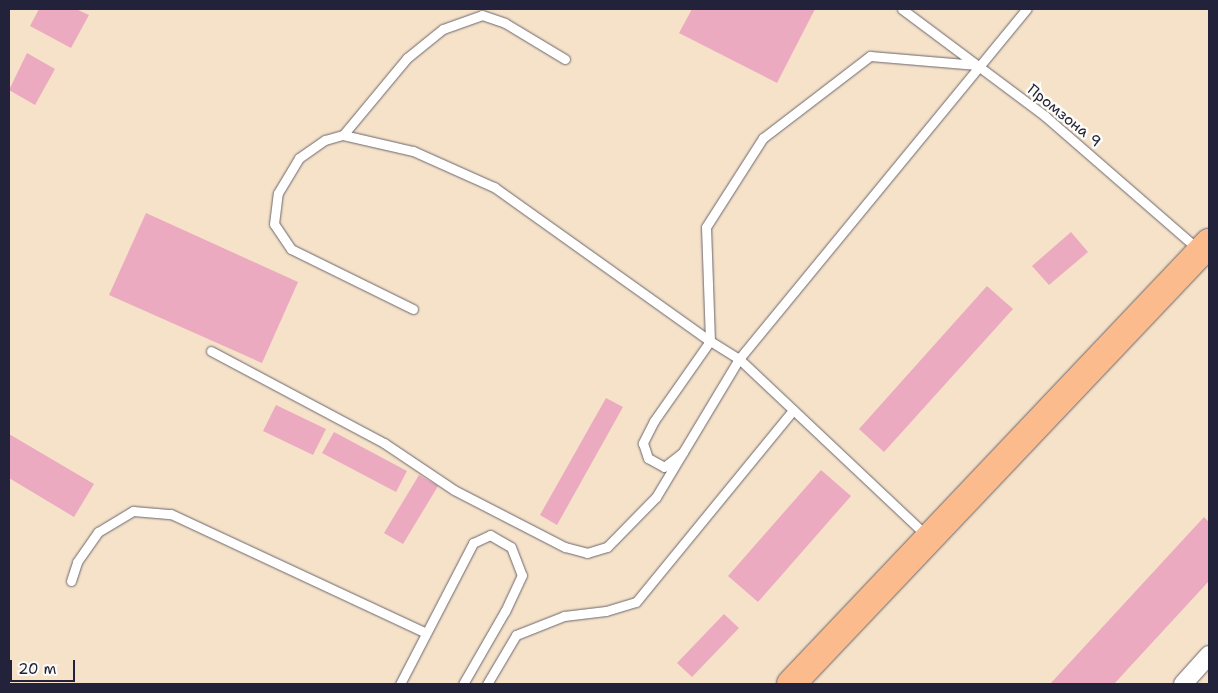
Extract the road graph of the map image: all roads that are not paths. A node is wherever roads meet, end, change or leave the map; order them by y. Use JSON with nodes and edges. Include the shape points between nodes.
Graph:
{"nodes":[{"id":1,"x":902,"y":9,"type":"edge"},
{"id":2,"x":1026,"y":9,"type":"edge"},
{"id":3,"x":565,"y":58,"type":"dead end"},
{"id":4,"x":977,"y":65,"type":"junction"},
{"id":5,"x":343,"y":135,"type":"junction"},
{"id":6,"x":1205,"y":247,"type":"edge"},
{"id":7,"x":413,"y":309,"type":"dead end"},
{"id":8,"x":710,"y":340,"type":"junction"},
{"id":9,"x":211,"y":351,"type":"dead end"},
{"id":10,"x":739,"y":359,"type":"junction"},
{"id":11,"x":793,"y":410,"type":"junction"},
{"id":12,"x":683,"y":452,"type":"junction"},
{"id":13,"x":930,"y":538,"type":"junction"},
{"id":14,"x":71,"y":582,"type":"dead end"},
{"id":15,"x":424,"y":632,"type":"junction"},
{"id":16,"x":1209,"y":655,"type":"edge"},
{"id":17,"x":400,"y":684,"type":"edge"},
{"id":18,"x":463,"y":684,"type":"edge"},
{"id":19,"x":487,"y":684,"type":"edge"},
{"id":20,"x":792,"y":684,"type":"edge"},
{"id":21,"x":1184,"y":684,"type":"edge"}],
"edges":[{"from":1,"to":4,"type":"lane","name":"Промзона 9"},
{"from":2,"to":4,"type":"lane"},
{"from":3,"to":5,"type":"lane","via":[[506,23],[482,15],[443,29],[407,58]]},
{"from":4,"to":6,"type":"lane","name":"Промзона 9","via":[[1045,116]]},
{"from":4,"to":8,"type":"lane","via":[[870,56],[763,138],[706,227]]},
{"from":4,"to":10,"type":"lane"},
{"from":5,"to":7,"type":"lane","via":[[325,140],[299,158],[278,192],[274,224],[291,249]]},
{"from":5,"to":8,"type":"lane","via":[[413,151],[494,187]]},
{"from":6,"to":13,"type":"main road"},
{"from":8,"to":10,"type":"lane"},
{"from":8,"to":12,"type":"lane","via":[[654,421],[643,443],[648,458],[664,466]]},
{"from":9,"to":12,"type":"lane","via":[[384,443],[454,490],[565,548],[586,553],[607,547],[656,497]]},
{"from":10,"to":11,"type":"lane"},
{"from":10,"to":12,"type":"lane"},
{"from":11,"to":13,"type":"lane"},
{"from":11,"to":19,"type":"lane","via":[[636,602],[606,611],[564,616],[516,635]]},
{"from":13,"to":20,"type":"main road"},
{"from":14,"to":15,"type":"lane","via":[[78,562],[98,532],[133,510],[171,514]]},
{"from":15,"to":17,"type":"lane"},
{"from":15,"to":18,"type":"lane","via":[[473,543],[490,535],[510,547],[522,575],[506,611]]},
{"from":16,"to":21,"type":"street"}]}
